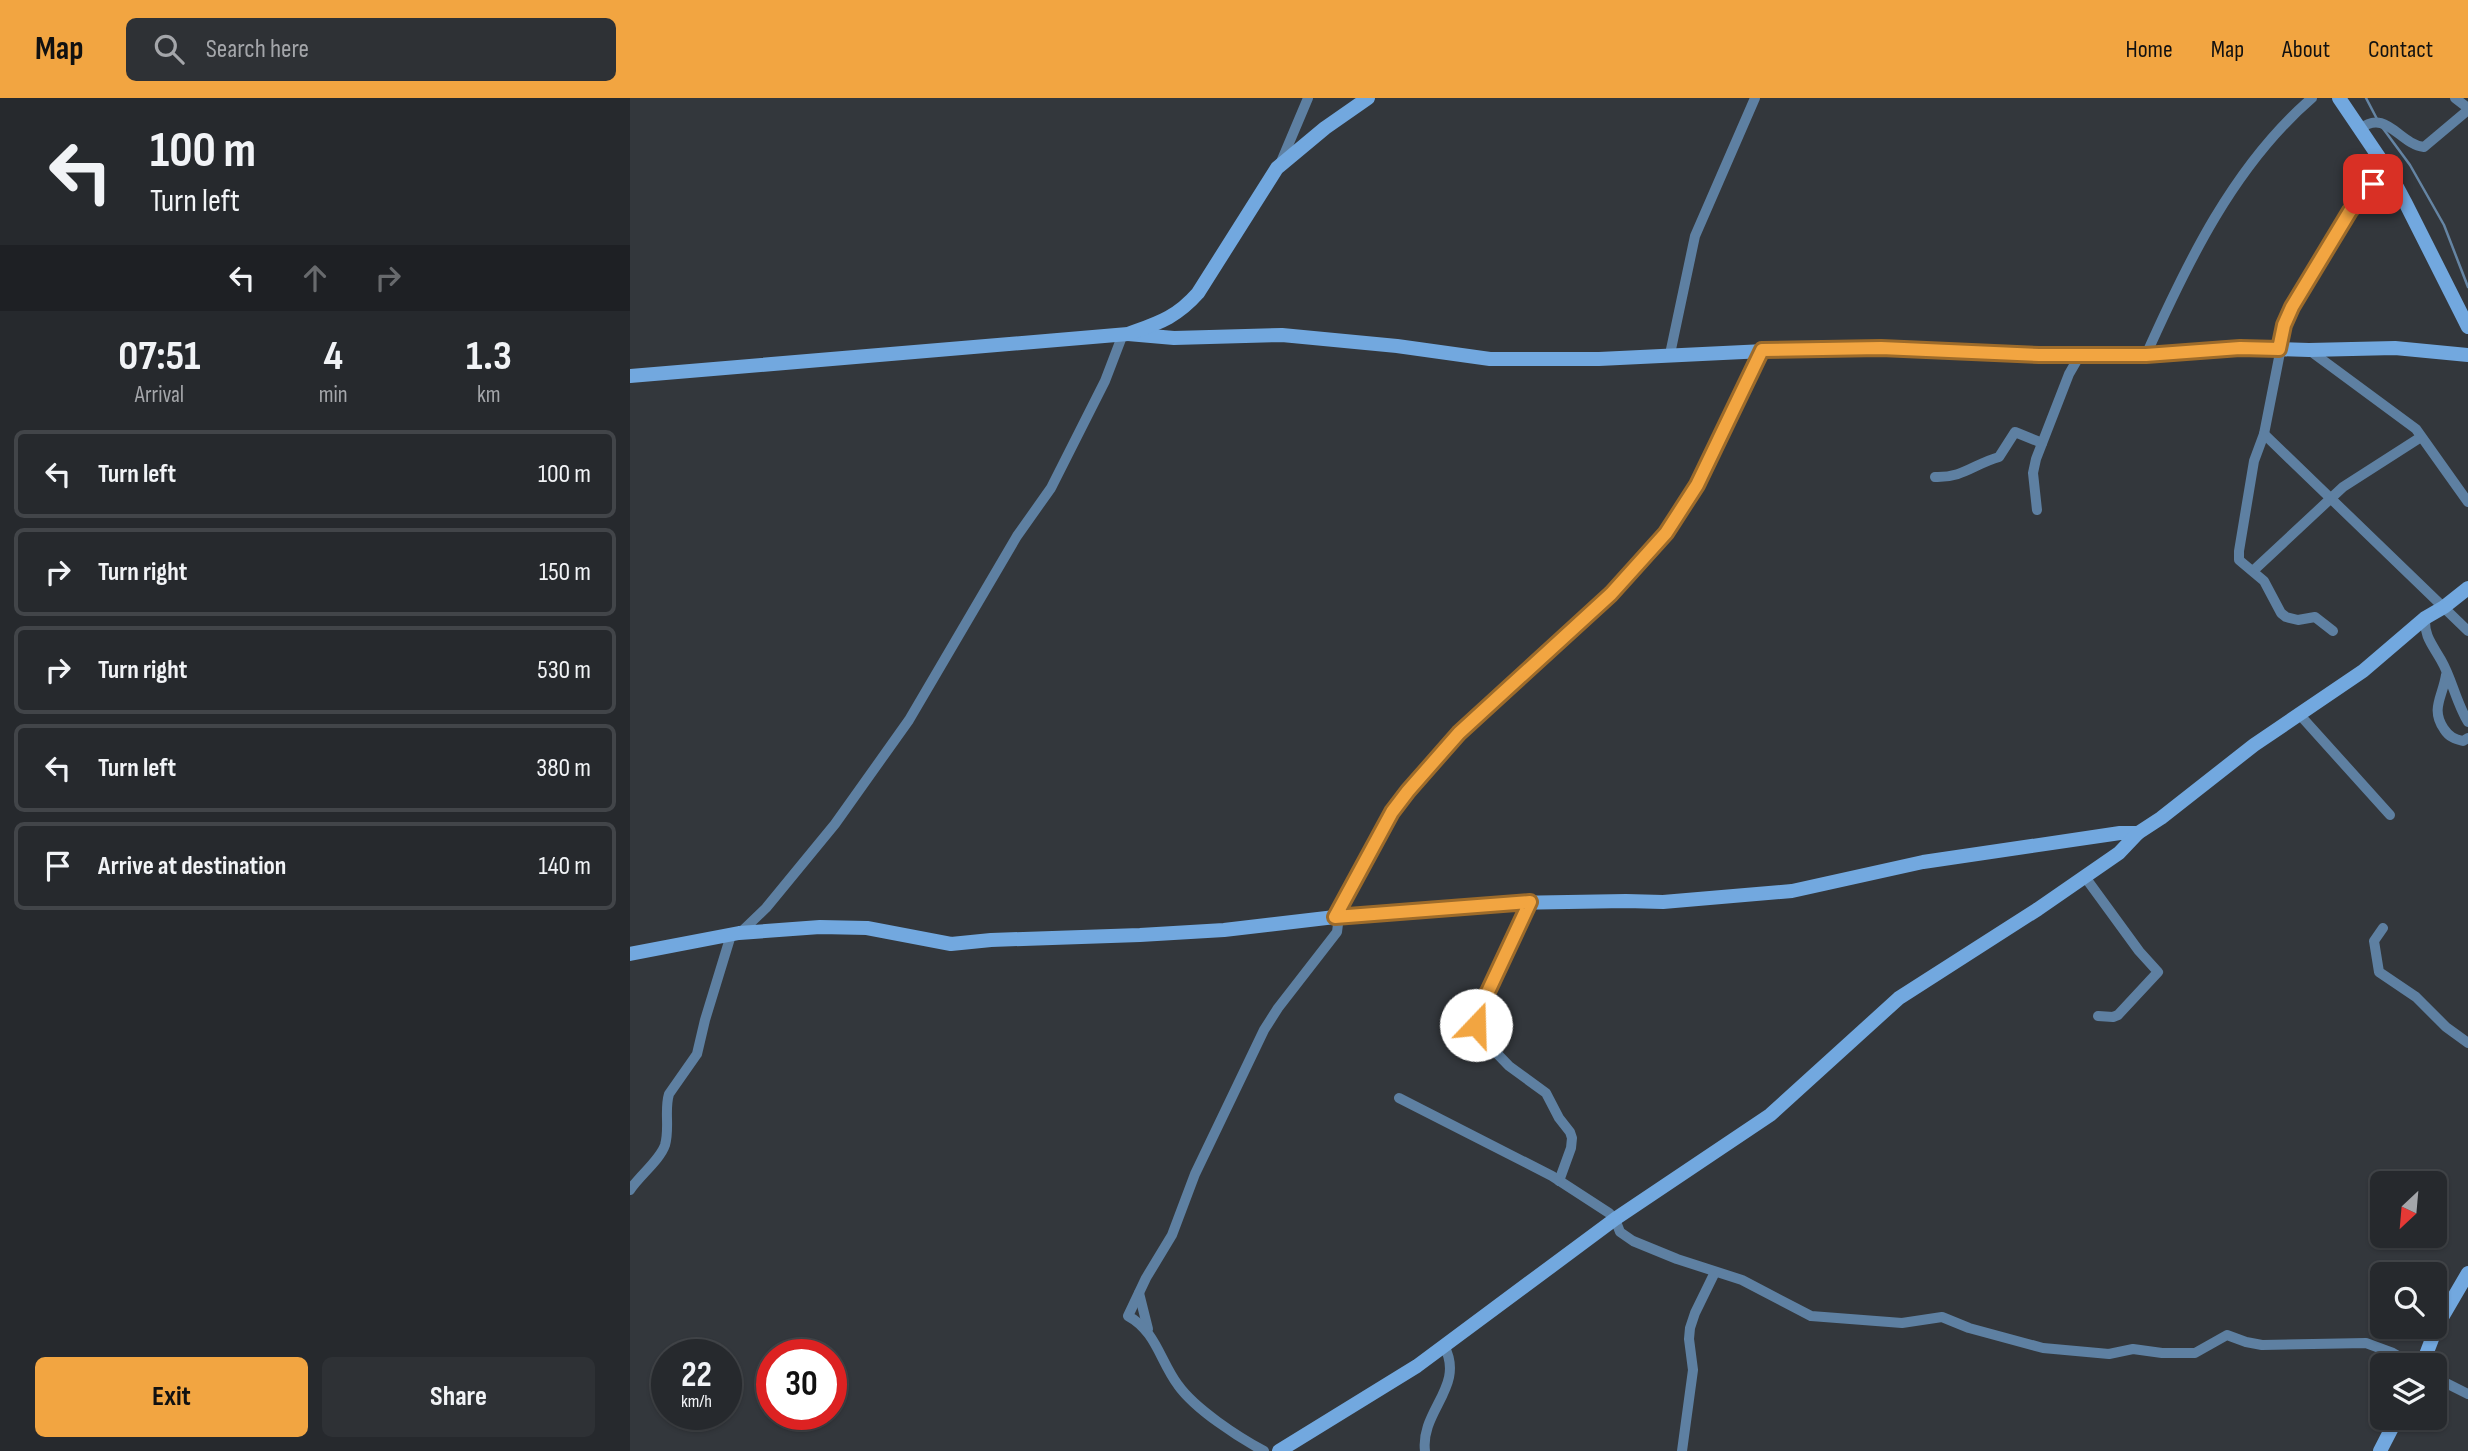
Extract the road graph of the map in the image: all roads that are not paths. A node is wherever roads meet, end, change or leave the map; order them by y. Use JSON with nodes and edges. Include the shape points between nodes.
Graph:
{"nodes":[{"id":1,"x":1308,"y":98,"type":"edge"},
{"id":2,"x":1368,"y":98,"type":"edge"},
{"id":3,"x":1755,"y":98,"type":"edge"},
{"id":4,"x":2312,"y":98,"type":"edge"},
{"id":5,"x":2339,"y":98,"type":"edge"},
{"id":6,"x":2455,"y":98,"type":"edge"},
{"id":7,"x":2468,"y":109,"type":"edge"},
{"id":8,"x":2360,"y":129,"type":"junction"},
{"id":9,"x":1280,"y":165,"type":"junction"},
{"id":10,"x":2389,"y":172,"type":"junction"},
{"id":11,"x":2468,"y":327,"type":"edge"},
{"id":12,"x":1125,"y":334,"type":"junction"},
{"id":13,"x":2279,"y":349,"type":"junction"},
{"id":14,"x":1762,"y":350,"type":"junction"},
{"id":15,"x":2309,"y":350,"type":"junction"},
{"id":16,"x":1670,"y":354,"type":"junction"},
{"id":17,"x":2080,"y":355,"type":"junction"},
{"id":18,"x":2146,"y":355,"type":"junction"},
{"id":19,"x":2468,"y":355,"type":"edge"},
{"id":20,"x":630,"y":376,"type":"edge"},
{"id":21,"x":2264,"y":433,"type":"junction"},
{"id":22,"x":2421,"y":437,"type":"junction"},
{"id":23,"x":2042,"y":443,"type":"junction"},
{"id":24,"x":1935,"y":477,"type":"dead end"},
{"id":25,"x":2331,"y":499,"type":"junction"},
{"id":26,"x":2468,"y":502,"type":"edge"},
{"id":27,"x":2037,"y":510,"type":"dead end"},
{"id":28,"x":2254,"y":570,"type":"junction"},
{"id":29,"x":2468,"y":588,"type":"edge"},
{"id":30,"x":2444,"y":607,"type":"junction"},
{"id":31,"x":2425,"y":618,"type":"junction"},
{"id":32,"x":2333,"y":631,"type":"dead end"},
{"id":33,"x":2468,"y":631,"type":"edge"},
{"id":34,"x":2446,"y":675,"type":"junction"},
{"id":35,"x":2299,"y":714,"type":"junction"},
{"id":36,"x":2468,"y":722,"type":"edge"},
{"id":37,"x":2468,"y":738,"type":"edge"},
{"id":38,"x":2390,"y":815,"type":"dead end"},
{"id":39,"x":2138,"y":833,"type":"junction"},
{"id":40,"x":2085,"y":877,"type":"junction"},
{"id":41,"x":1530,"y":902,"type":"junction"},
{"id":42,"x":1335,"y":917,"type":"junction"},
{"id":43,"x":2383,"y":928,"type":"dead end"},
{"id":44,"x":735,"y":934,"type":"junction"},
{"id":45,"x":630,"y":954,"type":"edge"},
{"id":46,"x":2098,"y":1016,"type":"dead end"},
{"id":47,"x":2468,"y":1043,"type":"edge"},
{"id":48,"x":1399,"y":1098,"type":"dead end"},
{"id":49,"x":1559,"y":1181,"type":"junction"},
{"id":50,"x":630,"y":1191,"type":"edge"},
{"id":51,"x":1615,"y":1219,"type":"junction"},
{"id":52,"x":1715,"y":1272,"type":"junction"},
{"id":53,"x":2468,"y":1273,"type":"edge"},
{"id":54,"x":1444,"y":1346,"type":"junction"},
{"id":55,"x":2393,"y":1353,"type":"edge"},
{"id":56,"x":2427,"y":1353,"type":"edge"},
{"id":57,"x":2447,"y":1384,"type":"edge"},
{"id":58,"x":2468,"y":1394,"type":"edge"},
{"id":59,"x":2391,"y":1430,"type":"edge"},
{"id":60,"x":1264,"y":1451,"type":"edge"},
{"id":61,"x":1279,"y":1451,"type":"edge"},
{"id":62,"x":1425,"y":1451,"type":"edge"},
{"id":63,"x":1682,"y":1451,"type":"edge"},
{"id":64,"x":2381,"y":1451,"type":"edge"}],
"edges":[{"from":1,"to":9,"type":"street"},
{"from":2,"to":9,"type":"street"},
{"from":3,"to":16,"type":"street","via":[[1695,236]]},
{"from":4,"to":18,"type":"street","via":[[2256,157],[2232,191]]},
{"from":5,"to":8,"type":"street"},
{"from":6,"to":7,"type":"street"},
{"from":7,"to":8,"type":"street","via":[[2424,147],[2414,146],[2388,124],[2371,122]]},
{"from":8,"to":10,"type":"street"},
{"from":9,"to":12,"type":"street","via":[[1189,303],[1174,316]]},
{"from":10,"to":11,"type":"street"},
{"from":10,"to":13,"type":"street","via":[[2350,211],[2292,307]]},
{"from":12,"to":16,"type":"street","via":[[1296,336],[1490,359]]},
{"from":12,"to":20,"type":"street"},
{"from":12,"to":44,"type":"street","via":[[1051,488],[1017,536],[909,720],[835,824],[766,908]]},
{"from":13,"to":15,"type":"street"},
{"from":13,"to":18,"type":"street"},
{"from":13,"to":21,"type":"street"},
{"from":14,"to":16,"type":"street"},
{"from":14,"to":17,"type":"street","via":[[1881,348]]},
{"from":14,"to":42,"type":"street","via":[[1697,485],[1666,533],[1611,594],[1459,733],[1408,791]]},
{"from":15,"to":19,"type":"street","via":[[2395,348]]},
{"from":15,"to":22,"type":"street","via":[[2408,422]]},
{"from":17,"to":18,"type":"street"},
{"from":17,"to":23,"type":"street"},
{"from":21,"to":25,"type":"street"},
{"from":21,"to":28,"type":"street","via":[[2254,461],[2238,556]]},
{"from":22,"to":25,"type":"street"},
{"from":22,"to":26,"type":"street"},
{"from":23,"to":24,"type":"street","via":[[2015,432],[1999,457],[1961,475]]},
{"from":23,"to":27,"type":"street","via":[[2033,473]]},
{"from":25,"to":28,"type":"street"},
{"from":25,"to":30,"type":"street"},
{"from":28,"to":32,"type":"street","via":[[2286,617],[2315,617]]},
{"from":29,"to":30,"type":"street"},
{"from":30,"to":31,"type":"street"},
{"from":30,"to":33,"type":"street"},
{"from":31,"to":34,"type":"street","via":[[2428,641]]},
{"from":31,"to":35,"type":"street","via":[[2363,671]]},
{"from":34,"to":36,"type":"street"},
{"from":34,"to":37,"type":"street","via":[[2437,705],[2439,721],[2455,740]]},
{"from":35,"to":38,"type":"street"},
{"from":35,"to":39,"type":"street"},
{"from":39,"to":40,"type":"street"},
{"from":39,"to":41,"type":"street","via":[[1923,862],[1792,891],[1644,902]]},
{"from":40,"to":46,"type":"street","via":[[2158,972],[2118,1015]]},
{"from":40,"to":51,"type":"street","via":[[1899,998],[1770,1115]]},
{"from":41,"to":42,"type":"street"},
{"from":41,"to":49,"type":"street","via":[[1476,1025],[1510,1066],[1546,1093],[1570,1132],[1571,1148]]},
{"from":42,"to":44,"type":"street","via":[[1181,933],[951,944],[854,927]]},
{"from":42,"to":60,"type":"street","via":[[1337,932],[1264,1030],[1195,1174],[1172,1235],[1128,1316],[1150,1333],[1180,1388],[1194,1403]]},
{"from":43,"to":47,"type":"street","via":[[2374,941],[2379,972],[2416,997]]},
{"from":44,"to":45,"type":"street"},
{"from":44,"to":50,"type":"street","via":[[697,1054],[669,1094],[665,1146]]},
{"from":48,"to":49,"type":"street"},
{"from":49,"to":51,"type":"street"},
{"from":51,"to":52,"type":"street","via":[[1620,1232],[1633,1241]]},
{"from":51,"to":54,"type":"street"},
{"from":52,"to":55,"type":"street","via":[[1753,1285],[1811,1316],[1902,1323],[1942,1317],[2043,1348],[2109,1354],[2133,1349],[2195,1353],[2227,1335],[2263,1345],[2365,1343]]},
{"from":52,"to":63,"type":"street","via":[[1690,1328],[1693,1370]]},
{"from":53,"to":56,"type":"street"},
{"from":54,"to":61,"type":"street"},
{"from":54,"to":62,"type":"street","via":[[1451,1360],[1448,1381],[1427,1431]]},
{"from":57,"to":58,"type":"street"},
{"from":59,"to":64,"type":"street"}]}
